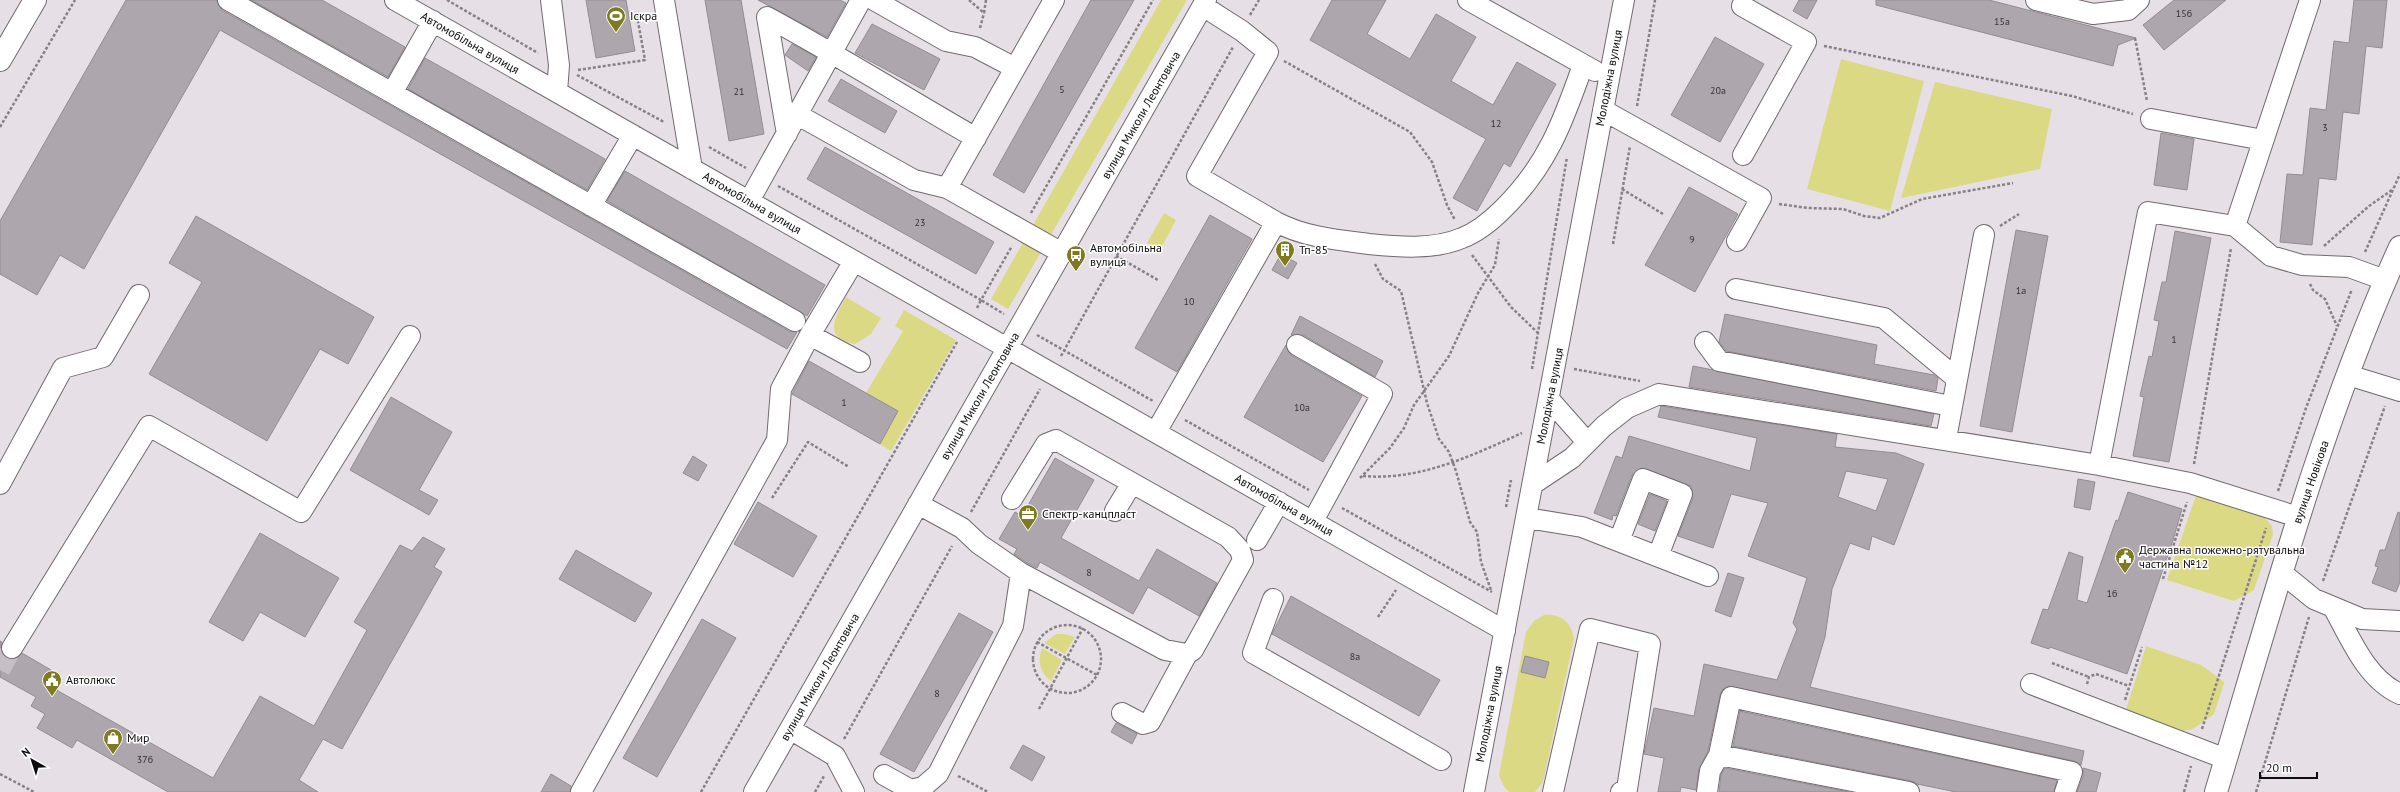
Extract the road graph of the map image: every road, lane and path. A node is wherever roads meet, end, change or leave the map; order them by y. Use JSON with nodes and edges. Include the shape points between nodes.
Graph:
{"nodes":[{"id":1,"x":35,"y":0,"type":"edge"},
{"id":2,"x":75,"y":0,"type":"edge"},
{"id":3,"x":228,"y":0,"type":"edge"},
{"id":4,"x":395,"y":0,"type":"edge"},
{"id":5,"x":551,"y":0,"type":"edge"},
{"id":6,"x":664,"y":0,"type":"edge"},
{"id":7,"x":862,"y":0,"type":"edge"},
{"id":8,"x":874,"y":0,"type":"edge"},
{"id":9,"x":969,"y":0,"type":"edge"},
{"id":10,"x":986,"y":0,"type":"edge"},
{"id":11,"x":1054,"y":0,"type":"edge"},
{"id":12,"x":1260,"y":0,"type":"edge"},
{"id":13,"x":1468,"y":0,"type":"edge"},
{"id":14,"x":1624,"y":0,"type":"edge"},
{"id":15,"x":2036,"y":0,"type":"edge"},
{"id":16,"x":2139,"y":0,"type":"edge"},
{"id":17,"x":2310,"y":0,"type":"edge"},
{"id":18,"x":1740,"y":2,"type":"edge"},
{"id":19,"x":1204,"y":3,"type":"edge"},
{"id":20,"x":427,"y":13,"type":"edge"},
{"id":21,"x":637,"y":16,"type":"dead end"},
{"id":22,"x":1242,"y":31,"type":"junction"},
{"id":23,"x":2135,"y":38,"type":"dead end"},
{"id":24,"x":1806,"y":42,"type":"junction"},
{"id":25,"x":832,"y":52,"type":"junction"},
{"id":26,"x":1268,"y":52,"type":"junction"},
{"id":27,"x":0,"y":60,"type":"edge"},
{"id":28,"x":1583,"y":65,"type":"junction"},
{"id":29,"x":1015,"y":68,"type":"junction"},
{"id":30,"x":571,"y":72,"type":"dead end"},
{"id":31,"x":1609,"y":78,"type":"junction"},
{"id":32,"x":557,"y":92,"type":"junction"},
{"id":33,"x":392,"y":94,"type":"junction"},
{"id":34,"x":1603,"y":110,"type":"junction"},
{"id":35,"x":798,"y":115,"type":"junction"},
{"id":36,"x":2151,"y":119,"type":"junction"},
{"id":37,"x":0,"y":128,"type":"edge"},
{"id":38,"x":1410,"y":132,"type":"dead end"},
{"id":39,"x":787,"y":134,"type":"junction"},
{"id":40,"x":633,"y":135,"type":"junction"},
{"id":41,"x":976,"y":138,"type":"junction"},
{"id":42,"x":2263,"y":140,"type":"junction"},
{"id":43,"x":1568,"y":152,"type":"dead end"},
{"id":44,"x":1743,"y":155,"type":"dead end"},
{"id":45,"x":692,"y":169,"type":"junction"},
{"id":46,"x":2400,"y":174,"type":"edge"},
{"id":47,"x":2013,"y":183,"type":"dead end"},
{"id":48,"x":947,"y":188,"type":"junction"},
{"id":49,"x":1622,"y":189,"type":"dead end"},
{"id":50,"x":2393,"y":189,"type":"junction"},
{"id":51,"x":1761,"y":198,"type":"junction"},
{"id":52,"x":749,"y":201,"type":"junction"},
{"id":53,"x":1507,"y":205,"type":"junction"},
{"id":54,"x":591,"y":206,"type":"junction"},
{"id":55,"x":1663,"y":214,"type":"dead end"},
{"id":56,"x":1276,"y":222,"type":"junction"},
{"id":57,"x":2235,"y":226,"type":"junction"},
{"id":58,"x":1984,"y":235,"type":"dead end"},
{"id":59,"x":1737,"y":241,"type":"dead end"},
{"id":60,"x":1365,"y":244,"type":"junction"},
{"id":61,"x":2400,"y":247,"type":"edge"},
{"id":62,"x":1062,"y":253,"type":"junction"},
{"id":63,"x":1116,"y":256,"type":"junction"},
{"id":64,"x":854,"y":261,"type":"junction"},
{"id":65,"x":2302,"y":265,"type":"junction"},
{"id":66,"x":2358,"y":270,"type":"junction"},
{"id":67,"x":1158,"y":280,"type":"dead end"},
{"id":68,"x":2385,"y":280,"type":"junction"},
{"id":69,"x":1736,"y":289,"type":"dead end"},
{"id":70,"x":139,"y":295,"type":"dead end"},
{"id":71,"x":795,"y":321,"type":"dead end"},
{"id":72,"x":967,"y":325,"type":"junction"},
{"id":73,"x":1021,"y":325,"type":"junction"},
{"id":74,"x":2337,"y":326,"type":"junction"},
{"id":75,"x":810,"y":335,"type":"junction"},
{"id":76,"x":410,"y":336,"type":"dead end"},
{"id":77,"x":1705,"y":342,"type":"dead end"},
{"id":78,"x":1297,"y":345,"type":"dead end"},
{"id":79,"x":1008,"y":348,"type":"junction"},
{"id":80,"x":1064,"y":350,"type":"junction"},
{"id":81,"x":860,"y":362,"type":"dead end"},
{"id":82,"x":1574,"y":369,"type":"dead end"},
{"id":83,"x":1050,"y":372,"type":"junction"},
{"id":84,"x":1532,"y":372,"type":"dead end"},
{"id":85,"x":2348,"y":376,"type":"junction"},
{"id":86,"x":1956,"y":378,"type":"junction"},
{"id":87,"x":1648,"y":383,"type":"dead end"},
{"id":88,"x":2395,"y":390,"type":"edge"},
{"id":89,"x":1424,"y":391,"type":"junction"},
{"id":90,"x":1549,"y":399,"type":"junction"},
{"id":91,"x":1951,"y":406,"type":"junction"},
{"id":92,"x":1168,"y":410,"type":"junction"},
{"id":93,"x":1523,"y":426,"type":"dead end"},
{"id":94,"x":1156,"y":432,"type":"junction"},
{"id":95,"x":1522,"y":433,"type":"junction"},
{"id":96,"x":1542,"y":435,"type":"junction"},
{"id":97,"x":1521,"y":439,"type":"dead end"},
{"id":98,"x":1946,"y":439,"type":"junction"},
{"id":99,"x":1587,"y":442,"type":"junction"},
{"id":100,"x":1452,"y":462,"type":"junction"},
{"id":101,"x":2099,"y":465,"type":"junction"},
{"id":102,"x":849,"y":467,"type":"dead end"},
{"id":103,"x":1362,"y":476,"type":"junction"},
{"id":104,"x":1358,"y":480,"type":"dead end"},
{"id":105,"x":1132,"y":483,"type":"junction"},
{"id":106,"x":0,"y":484,"type":"edge"},
{"id":107,"x":1533,"y":484,"type":"junction"},
{"id":108,"x":2190,"y":484,"type":"junction"},
{"id":109,"x":772,"y":498,"type":"dead end"},
{"id":110,"x":1012,"y":499,"type":"dead end"},
{"id":111,"x":1325,"y":499,"type":"junction"},
{"id":112,"x":1279,"y":502,"type":"junction"},
{"id":113,"x":918,"y":504,"type":"junction"},
{"id":114,"x":2273,"y":509,"type":"junction"},
{"id":115,"x":1115,"y":511,"type":"dead end"},
{"id":116,"x":2298,"y":517,"type":"junction"},
{"id":117,"x":1527,"y":518,"type":"junction"},
{"id":118,"x":1313,"y":521,"type":"junction"},
{"id":119,"x":962,"y":528,"type":"junction"},
{"id":120,"x":1257,"y":540,"type":"dead end"},
{"id":121,"x":1619,"y":541,"type":"junction"},
{"id":122,"x":1658,"y":556,"type":"junction"},
{"id":123,"x":1021,"y":573,"type":"junction"},
{"id":124,"x":2282,"y":573,"type":"junction"},
{"id":125,"x":1406,"y":574,"type":"junction"},
{"id":126,"x":1708,"y":576,"type":"dead end"},
{"id":127,"x":2163,"y":579,"type":"dead end"},
{"id":128,"x":1272,"y":599,"type":"dead end"},
{"id":129,"x":2314,"y":599,"type":"junction"},
{"id":130,"x":2333,"y":606,"type":"junction"},
{"id":131,"x":1092,"y":611,"type":"junction"},
{"id":132,"x":1378,"y":617,"type":"dead end"},
{"id":133,"x":2400,"y":621,"type":"edge"},
{"id":134,"x":1082,"y":629,"type":"junction"},
{"id":135,"x":1505,"y":631,"type":"junction"},
{"id":136,"x":1037,"y":642,"type":"junction"},
{"id":137,"x":2142,"y":647,"type":"dead end"},
{"id":138,"x":12,"y":648,"type":"tunnel mouth"},
{"id":139,"x":1187,"y":654,"type":"junction"},
{"id":140,"x":1067,"y":658,"type":"junction"},
{"id":141,"x":2052,"y":662,"type":"dead end"},
{"id":142,"x":2096,"y":674,"type":"dead end"},
{"id":143,"x":1097,"y":675,"type":"junction"},
{"id":144,"x":2089,"y":677,"type":"dead end"},
{"id":145,"x":2031,"y":684,"type":"dead end"},
{"id":146,"x":2129,"y":686,"type":"junction"},
{"id":147,"x":1050,"y":689,"type":"junction"},
{"id":148,"x":2400,"y":694,"type":"edge"},
{"id":149,"x":1039,"y":709,"type":"dead end"},
{"id":150,"x":1122,"y":713,"type":"dead end"},
{"id":151,"x":2118,"y":719,"type":"junction"},
{"id":152,"x":2204,"y":722,"type":"dead end"},
{"id":153,"x":790,"y":729,"type":"junction"},
{"id":154,"x":1719,"y":754,"type":"junction"},
{"id":155,"x":835,"y":756,"type":"junction"},
{"id":156,"x":2226,"y":759,"type":"junction"},
{"id":157,"x":1441,"y":760,"type":"dead end"},
{"id":158,"x":941,"y":768,"type":"junction"},
{"id":159,"x":0,"y":774,"type":"edge"},
{"id":160,"x":884,"y":775,"type":"dead end"},
{"id":161,"x":34,"y":792,"type":"edge"},
{"id":162,"x":581,"y":792,"type":"edge"},
{"id":163,"x":701,"y":792,"type":"edge"},
{"id":164,"x":754,"y":792,"type":"edge"},
{"id":165,"x":815,"y":792,"type":"edge"},
{"id":166,"x":854,"y":792,"type":"edge"},
{"id":167,"x":988,"y":792,"type":"edge"},
{"id":168,"x":1474,"y":792,"type":"edge"},
{"id":169,"x":1553,"y":792,"type":"edge"},
{"id":170,"x":1621,"y":792,"type":"edge"},
{"id":171,"x":1707,"y":792,"type":"edge"},
{"id":172,"x":1909,"y":792,"type":"edge"},
{"id":173,"x":2065,"y":792,"type":"edge"},
{"id":174,"x":2216,"y":792,"type":"edge"},
{"id":175,"x":2256,"y":792,"type":"edge"}],
"edges":[{"from":1,"to":27,"type":"main road"},
{"from":2,"to":37,"type":"path"},
{"from":3,"to":33,"type":"street"},
{"from":4,"to":20,"type":"street","name":"Автомобільна вулиця"},
{"from":5,"to":32,"type":"street","via":[[559,65]]},
{"from":6,"to":45,"type":"street"},
{"from":7,"to":25,"type":"street"},
{"from":8,"to":29,"type":"street","via":[[946,41],[975,47]]},
{"from":9,"to":10,"type":"path","via":[[984,13]]},
{"from":11,"to":29,"type":"street"},
{"from":12,"to":22,"type":"path"},
{"from":13,"to":28,"type":"street"},
{"from":14,"to":31,"type":"street","name":"Молодіжна вулиця"},
{"from":15,"to":16,"type":"street","via":[[2093,14],[2128,10]]},
{"from":17,"to":42,"type":"street"},
{"from":18,"to":24,"type":"street"},
{"from":19,"to":22,"type":"street"},
{"from":19,"to":62,"type":"street","name":"вулиця Миколи Леонтовича"},
{"from":20,"to":32,"type":"street","name":"Автомобільна вулиця"},
{"from":20,"to":33,"type":"street"},
{"from":21,"to":30,"type":"path","via":[[645,60]]},
{"from":22,"to":26,"type":"street"},
{"from":22,"to":63,"type":"path"},
{"from":23,"to":36,"type":"path"},
{"from":24,"to":36,"type":"path","via":[[2072,96]]},
{"from":24,"to":44,"type":"street"},
{"from":25,"to":35,"type":"street"},
{"from":25,"to":39,"type":"street","via":[[768,17]]},
{"from":25,"to":41,"type":"street","via":[[905,98]]},
{"from":26,"to":38,"type":"path"},
{"from":26,"to":56,"type":"street","via":[[1197,176]]},
{"from":28,"to":31,"type":"street"},
{"from":28,"to":53,"type":"street","via":[[1563,122],[1547,152],[1530,180]]},
{"from":29,"to":41,"type":"street"},
{"from":31,"to":34,"type":"street","name":"Молодіжна вулиця"},
{"from":32,"to":40,"type":"street","name":"Автомобільна вулиця"},
{"from":33,"to":54,"type":"street"},
{"from":34,"to":51,"type":"street"},
{"from":34,"to":90,"type":"street","name":"Молодіжна вулиця"},
{"from":35,"to":39,"type":"street"},
{"from":35,"to":48,"type":"street","via":[[914,180]]},
{"from":36,"to":42,"type":"street"},
{"from":39,"to":52,"type":"street"},
{"from":40,"to":45,"type":"street","name":"Автомобільна вулиця"},
{"from":40,"to":54,"type":"street"},
{"from":41,"to":48,"type":"street"},
{"from":42,"to":57,"type":"street"},
{"from":43,"to":84,"type":"path"},
{"from":45,"to":52,"type":"street","name":"Автомобільна вулиця"},
{"from":46,"to":50,"type":"path"},
{"from":47,"to":51,"type":"path","via":[[1922,199],[1880,218],[1843,209],[1774,204]]},
{"from":48,"to":62,"type":"street"},
{"from":49,"to":55,"type":"path"},
{"from":50,"to":65,"type":"path","via":[[2369,206]]},
{"from":50,"to":66,"type":"path"},
{"from":51,"to":59,"type":"street"},
{"from":52,"to":64,"type":"street","name":"Автомобільна вулиця"},
{"from":53,"to":60,"type":"street","via":[[1487,224],[1462,238],[1440,244],[1396,247]]},
{"from":53,"to":89,"type":"path","via":[[1495,265],[1478,294],[1449,356]]},
{"from":54,"to":71,"type":"street"},
{"from":56,"to":60,"type":"street","via":[[1294,232]]},
{"from":56,"to":92,"type":"street"},
{"from":57,"to":65,"type":"street","via":[[2271,256]]},
{"from":57,"to":101,"type":"street","via":[[2148,212]]},
{"from":57,"to":108,"type":"path"},
{"from":58,"to":86,"type":"street"},
{"from":60,"to":89,"type":"path","via":[[1383,279],[1401,291]]},
{"from":61,"to":68,"type":"main road","name":"вулиця Новікова"},
{"from":62,"to":73,"type":"street","name":"вулиця Миколи Леонтовича"},
{"from":63,"to":67,"type":"path"},
{"from":63,"to":80,"type":"path"},
{"from":64,"to":72,"type":"street","name":"Автомобільна вулиця"},
{"from":64,"to":75,"type":"street"},
{"from":65,"to":66,"type":"street","via":[[2349,267]]},
{"from":65,"to":74,"type":"path","via":[[2313,290],[2325,299]]},
{"from":66,"to":68,"type":"street"},
{"from":66,"to":74,"type":"path"},
{"from":68,"to":85,"type":"main road","name":"вулиця Новікова"},
{"from":69,"to":86,"type":"street","via":[[1884,318]]},
{"from":70,"to":106,"type":"street","via":[[103,357],[63,368]]},
{"from":72,"to":73,"type":"path","via":[[981,300]]},
{"from":72,"to":79,"type":"street","name":"Автомобільна вулиця"},
{"from":72,"to":163,"type":"path"},
{"from":73,"to":79,"type":"street","name":"вулиця Миколи Леонтовича"},
{"from":73,"to":80,"type":"path"},
{"from":74,"to":114,"type":"path","via":[[2306,408]]},
{"from":75,"to":81,"type":"street"},
{"from":75,"to":162,"type":"street","via":[[781,389],[777,440]]},
{"from":76,"to":138,"type":"street","via":[[301,512],[149,426]]},
{"from":77,"to":91,"type":"street","via":[[1719,361]]},
{"from":78,"to":111,"type":"street","via":[[1382,394]]},
{"from":79,"to":83,"type":"street","name":"Автомобільна вулиця"},
{"from":79,"to":113,"type":"street","name":"вулиця Миколи Леонтовича"},
{"from":80,"to":83,"type":"path"},
{"from":80,"to":92,"type":"path"},
{"from":82,"to":87,"type":"path"},
{"from":83,"to":94,"type":"street","name":"Автомобільна вулиця"},
{"from":83,"to":119,"type":"path"},
{"from":85,"to":88,"type":"street"},
{"from":85,"to":116,"type":"main road","name":"вулиця Новікова"},
{"from":86,"to":91,"type":"street"},
{"from":88,"to":129,"type":"path","via":[[2334,554]]},
{"from":89,"to":100,"type":"path","via":[[1439,439]]},
{"from":89,"to":103,"type":"path","via":[[1390,448]]},
{"from":90,"to":96,"type":"street","name":"Молодіжна вулиця"},
{"from":90,"to":99,"type":"street"},
{"from":91,"to":98,"type":"street"},
{"from":92,"to":94,"type":"street"},
{"from":92,"to":111,"type":"path"},
{"from":93,"to":95,"type":"path"},
{"from":94,"to":112,"type":"street","name":"Автомобільна вулиця"},
{"from":95,"to":96,"type":"path"},
{"from":95,"to":97,"type":"path"},
{"from":95,"to":100,"type":"path"},
{"from":96,"to":107,"type":"street","name":"Молодіжна вулиця"},
{"from":98,"to":99,"type":"street","via":[[1659,394],[1627,408]]},
{"from":98,"to":101,"type":"street"},
{"from":99,"to":107,"type":"street","via":[[1572,458]]},
{"from":100,"to":103,"type":"path","via":[[1399,477]]},
{"from":100,"to":111,"type":"path","via":[[1470,522],[1477,532],[1481,562],[1492,592]]},
{"from":101,"to":108,"type":"street"},
{"from":102,"to":109,"type":"path","via":[[808,442]]},
{"from":103,"to":104,"type":"path"},
{"from":105,"to":110,"type":"street","via":[[1056,440],[1046,444]]},
{"from":105,"to":115,"type":"street"},
{"from":105,"to":139,"type":"street","via":[[1228,537],[1240,550],[1243,560],[1193,650]]},
{"from":107,"to":117,"type":"street","name":"Молодіжна вулиця"},
{"from":108,"to":114,"type":"street"},
{"from":108,"to":127,"type":"path","via":[[2190,495]]},
{"from":111,"to":118,"type":"street"},
{"from":112,"to":118,"type":"street","name":"Автомобільна вулиця"},
{"from":112,"to":120,"type":"street"},
{"from":113,"to":119,"type":"street"},
{"from":113,"to":153,"type":"street","name":"вулиця Миколи Леонтовича"},
{"from":114,"to":116,"type":"street"},
{"from":114,"to":152,"type":"path"},
{"from":116,"to":124,"type":"main road","name":"вулиця Новікова"},
{"from":117,"to":121,"type":"street","via":[[1582,527]]},
{"from":117,"to":135,"type":"street","name":"Молодіжна вулиця"},
{"from":118,"to":125,"type":"street","name":"Автомобільна вулиця"},
{"from":119,"to":123,"type":"street","via":[[979,544]]},
{"from":119,"to":155,"type":"path"},
{"from":121,"to":122,"type":"street"},
{"from":121,"to":122,"type":"street","via":[[1643,479],[1682,494]]},
{"from":122,"to":126,"type":"street"},
{"from":123,"to":131,"type":"street"},
{"from":123,"to":158,"type":"street","via":[[1013,626]]},
{"from":124,"to":129,"type":"street"},
{"from":124,"to":156,"type":"main road","name":"вулиця Новікова"},
{"from":125,"to":132,"type":"path"},
{"from":125,"to":135,"type":"street","name":"Автомобільна вулиця"},
{"from":128,"to":157,"type":"street","via":[[1253,653]]},
{"from":129,"to":130,"type":"street"},
{"from":129,"to":175,"type":"path"},
{"from":130,"to":133,"type":"street","via":[[2362,619]]},
{"from":130,"to":148,"type":"street","via":[[2365,664],[2389,689]]},
{"from":131,"to":134,"type":"path"},
{"from":131,"to":139,"type":"street","via":[[1166,650]]},
{"from":134,"to":136,"type":"path","via":[[1068,626],[1052,628]]},
{"from":134,"to":140,"type":"path"},
{"from":134,"to":143,"type":"path","via":[[1096,641],[1099,649],[1100,666]]},
{"from":135,"to":168,"type":"street","name":"Молодіжна вулиця"},
{"from":136,"to":140,"type":"path"},
{"from":136,"to":147,"type":"path","via":[[1033,659],[1034,668]]},
{"from":137,"to":146,"type":"path"},
{"from":139,"to":150,"type":"street","via":[[1150,722],[1143,724]]},
{"from":140,"to":143,"type":"path"},
{"from":140,"to":147,"type":"path"},
{"from":141,"to":144,"type":"path"},
{"from":142,"to":146,"type":"path"},
{"from":143,"to":147,"type":"path","via":[[1090,683],[1076,691],[1060,692]]},
{"from":145,"to":151,"type":"street"},
{"from":146,"to":151,"type":"path"},
{"from":147,"to":149,"type":"path"},
{"from":151,"to":156,"type":"street"},
{"from":153,"to":155,"type":"street"},
{"from":153,"to":164,"type":"street","name":"вулиця Миколи Леонтовича"},
{"from":154,"to":171,"type":"street","via":[[1710,771]]},
{"from":154,"to":172,"type":"street"},
{"from":154,"to":173,"type":"street","via":[[1731,698],[2072,772]]},
{"from":155,"to":165,"type":"path"},
{"from":155,"to":166,"type":"street"},
{"from":156,"to":174,"type":"main road","name":"вулиця Новікова"},
{"from":158,"to":160,"type":"street","via":[[923,787],[911,790]]},
{"from":158,"to":167,"type":"path"},
{"from":159,"to":161,"type":"path"},
{"from":169,"to":170,"type":"street","via":[[1590,629],[1650,644],[1627,789]]}]}
